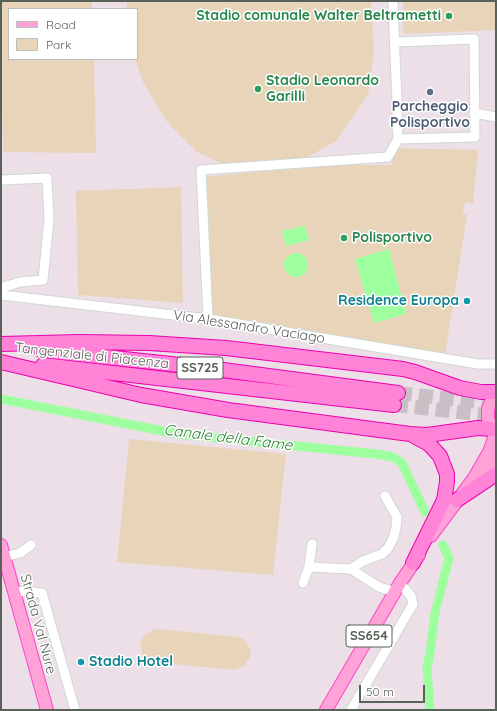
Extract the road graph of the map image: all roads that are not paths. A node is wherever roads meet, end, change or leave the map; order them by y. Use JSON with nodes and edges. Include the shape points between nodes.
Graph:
{"nodes":[{"id":1,"x":394,"y":1,"type":"edge"},
{"id":2,"x":395,"y":42,"type":"junction"},
{"id":3,"x":474,"y":113,"type":"junction"},
{"id":4,"x":496,"y":117,"type":"edge"},
{"id":5,"x":398,"y":138,"type":"junction"},
{"id":6,"x":2,"y":180,"type":"dead end"},
{"id":7,"x":1,"y":288,"type":"edge"},
{"id":8,"x":1,"y":295,"type":"edge"},
{"id":9,"x":208,"y":319,"type":"junction"},
{"id":10,"x":1,"y":345,"type":"edge"},
{"id":11,"x":1,"y":361,"type":"edge"},
{"id":12,"x":496,"y":364,"type":"edge"},
{"id":13,"x":496,"y":393,"type":"edge"},
{"id":14,"x":494,"y":433,"type":"edge"},
{"id":15,"x":410,"y":434,"type":"junction"},
{"id":16,"x":496,"y":460,"type":"edge"},
{"id":17,"x":496,"y":474,"type":"edge"},
{"id":18,"x":474,"y":478,"type":"junction"},
{"id":19,"x":385,"y":496,"type":"dead end"},
{"id":20,"x":458,"y":500,"type":"junction"},
{"id":21,"x":312,"y":544,"type":"dead end"},
{"id":22,"x":31,"y":545,"type":"dead end"},
{"id":23,"x":3,"y":551,"type":"edge"},
{"id":24,"x":413,"y":563,"type":"junction"},
{"id":25,"x":309,"y":567,"type":"junction"},
{"id":26,"x":351,"y":570,"type":"junction"},
{"id":27,"x":303,"y":582,"type":"dead end"},
{"id":28,"x":397,"y":587,"type":"junction"},
{"id":29,"x":13,"y":591,"type":"junction"},
{"id":30,"x":47,"y":710,"type":"edge"},
{"id":31,"x":75,"y":710,"type":"edge"},
{"id":32,"x":326,"y":710,"type":"edge"},
{"id":33,"x":351,"y":710,"type":"edge"}],
"edges":[{"from":1,"to":2,"type":"street"},
{"from":2,"to":3,"type":"street","via":[[474,39]]},
{"from":2,"to":5,"type":"street"},
{"from":3,"to":4,"type":"street"},
{"from":3,"to":5,"type":"street","via":[[475,138]]},
{"from":5,"to":9,"type":"street","via":[[388,157],[201,170]]},
{"from":6,"to":7,"type":"street","via":[[47,178],[49,219],[43,280],[20,282]]},
{"from":8,"to":9,"type":"street","name":"Via Alessandro Vaciago"},
{"from":9,"to":12,"type":"street","name":"Via Alessandro Vaciago","via":[[471,363]]},
{"from":10,"to":11,"type":"highway","name":"Tangenziale di Piacenza","number":"SS725","via":[[208,368],[396,399]]},
{"from":10,"to":13,"type":"highway","via":[[79,342],[226,348],[403,369],[460,388]]},
{"from":11,"to":15,"type":"highway","via":[[141,395],[228,410]]},
{"from":13,"to":14,"type":"main road","via":[[488,409],[488,420]]},
{"from":14,"to":15,"type":"highway","via":[[478,428]]},
{"from":14,"to":18,"type":"main road","number":"SS654","via":[[490,450]]},
{"from":15,"to":24,"type":"highway","via":[[429,444],[440,456],[447,482],[444,500]]},
{"from":16,"to":18,"type":"main road","number":"SS654"},
{"from":17,"to":20,"type":"highway"},
{"from":18,"to":20,"type":"main road","number":"SS654"},
{"from":19,"to":26,"type":"street","via":[[396,517],[393,539],[382,554],[363,560]]},
{"from":20,"to":24,"type":"main road","number":"SS654"},
{"from":21,"to":25,"type":"street"},
{"from":22,"to":23,"type":"street","via":[[20,553]]},
{"from":23,"to":29,"type":"main road","name":"Strada Val Nure"},
{"from":24,"to":28,"type":"main road","number":"SS654"},
{"from":25,"to":26,"type":"street"},
{"from":25,"to":27,"type":"street"},
{"from":26,"to":28,"type":"street","via":[[379,587]]},
{"from":28,"to":32,"type":"main road","number":"SS654"},
{"from":28,"to":33,"type":"street","via":[[411,596],[413,604]]},
{"from":29,"to":30,"type":"main road","name":"Strada Val Nure"},
{"from":29,"to":31,"type":"street","via":[[42,593]]}]}
